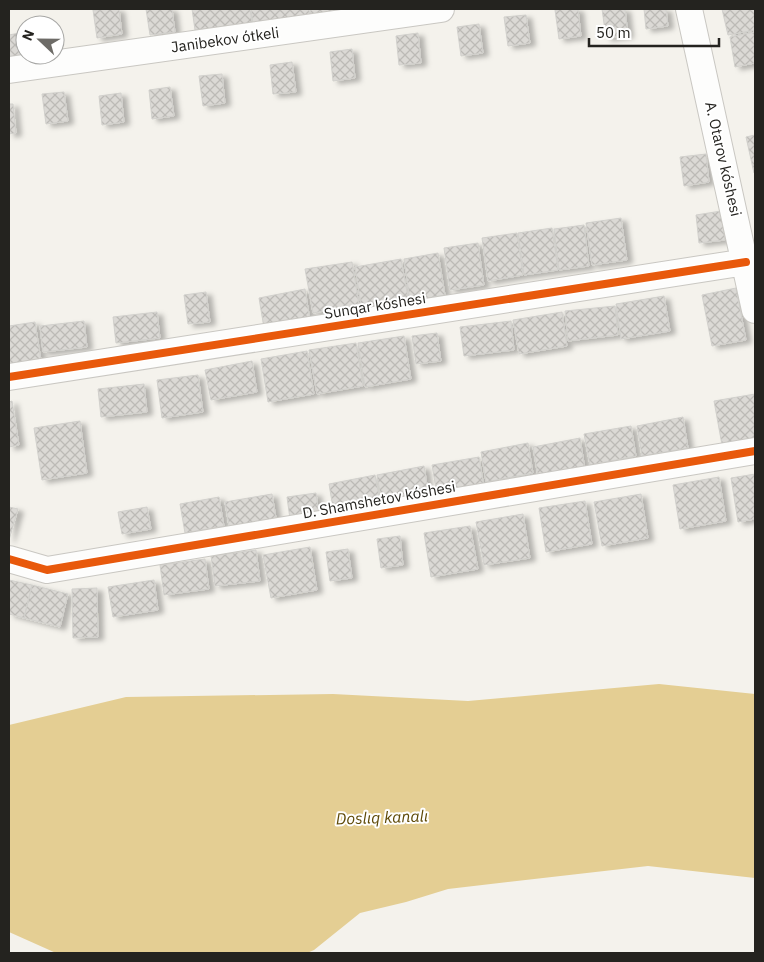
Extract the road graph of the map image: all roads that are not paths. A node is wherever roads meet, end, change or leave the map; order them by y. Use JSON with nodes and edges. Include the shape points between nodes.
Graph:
{"nodes":[{"id":1,"x":441,"y":9,"type":"edge"},
{"id":2,"x":689,"y":9,"type":"edge"},
{"id":3,"x":9,"y":70,"type":"edge"},
{"id":4,"x":746,"y":262,"type":"junction"},
{"id":5,"x":755,"y":310,"type":"edge"},
{"id":6,"x":9,"y":377,"type":"edge"},
{"id":7,"x":755,"y":451,"type":"edge"},
{"id":8,"x":9,"y":559,"type":"edge"}],
"edges":[{"from":1,"to":3,"type":"street","name":"Janibekov ótkeli"},
{"from":2,"to":4,"type":"street","name":"A. Otarov kóshesi"},
{"from":4,"to":5,"type":"street","name":"A. Otarov kóshesi"},
{"from":4,"to":6,"type":"street","name":"Sunqar kóshesi"},
{"from":7,"to":8,"type":"street","name":"D. Shamshetov kóshesi","via":[[47,570]]}]}
